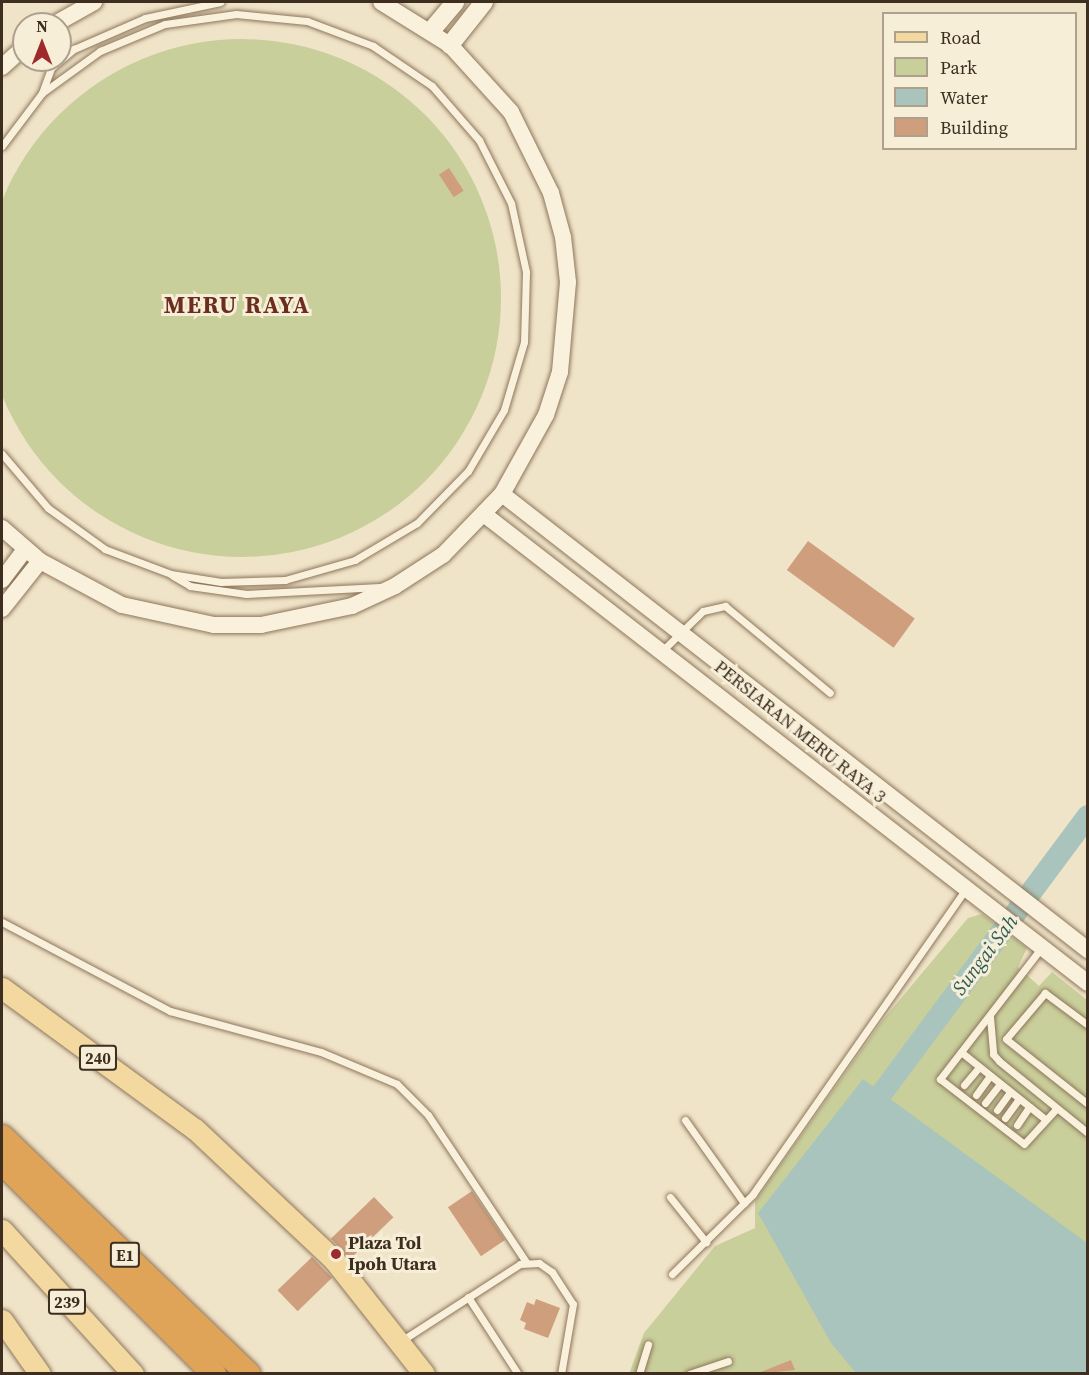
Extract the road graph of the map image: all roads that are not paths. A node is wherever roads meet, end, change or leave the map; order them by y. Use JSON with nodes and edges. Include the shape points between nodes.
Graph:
{"nodes":[{"id":1,"x":94,"y":2,"type":"edge"},
{"id":2,"x":220,"y":2,"type":"edge"},
{"id":3,"x":381,"y":2,"type":"edge"},
{"id":4,"x":455,"y":2,"type":"edge"},
{"id":5,"x":484,"y":2,"type":"edge"},
{"id":6,"x":72,"y":14,"type":"edge"},
{"id":7,"x":431,"y":31,"type":"junction"},
{"id":8,"x":450,"y":45,"type":"junction"},
{"id":9,"x":42,"y":93,"type":"junction"},
{"id":10,"x":2,"y":146,"type":"edge"},
{"id":11,"x":2,"y":454,"type":"edge"},
{"id":12,"x":502,"y":494,"type":"junction"},
{"id":13,"x":485,"y":515,"type":"junction"},
{"id":14,"x":2,"y":528,"type":"edge"},
{"id":15,"x":25,"y":550,"type":"junction"},
{"id":16,"x":40,"y":561,"type":"junction"},
{"id":17,"x":171,"y":574,"type":"junction"},
{"id":18,"x":2,"y":580,"type":"edge"},
{"id":19,"x":395,"y":586,"type":"junction"},
{"id":20,"x":2,"y":609,"type":"edge"},
{"id":21,"x":681,"y":631,"type":"junction"},
{"id":22,"x":664,"y":649,"type":"junction"},
{"id":23,"x":830,"y":693,"type":"dead end"},
{"id":24,"x":966,"y":889,"type":"junction"},
{"id":25,"x":2,"y":922,"type":"edge"},
{"id":26,"x":1042,"y":947,"type":"junction"},
{"id":27,"x":1088,"y":951,"type":"edge"},
{"id":28,"x":1088,"y":983,"type":"edge"},
{"id":29,"x":2,"y":988,"type":"edge"},
{"id":30,"x":990,"y":1017,"type":"junction"},
{"id":31,"x":1088,"y":1025,"type":"edge"},
{"id":32,"x":961,"y":1052,"type":"junction"},
{"id":33,"x":979,"y":1067,"type":"junction"},
{"id":34,"x":990,"y":1076,"type":"junction"},
{"id":35,"x":1000,"y":1083,"type":"junction"},
{"id":36,"x":964,"y":1085,"type":"dead end"},
{"id":37,"x":1010,"y":1092,"type":"junction"},
{"id":38,"x":976,"y":1095,"type":"dead end"},
{"id":39,"x":1019,"y":1099,"type":"junction"},
{"id":40,"x":985,"y":1103,"type":"dead end"},
{"id":41,"x":1088,"y":1104,"type":"edge"},
{"id":42,"x":1029,"y":1107,"type":"junction"},
{"id":43,"x":1056,"y":1108,"type":"junction"},
{"id":44,"x":997,"y":1110,"type":"dead end"},
{"id":45,"x":1005,"y":1118,"type":"dead end"},
{"id":46,"x":1046,"y":1119,"type":"junction"},
{"id":47,"x":686,"y":1120,"type":"dead end"},
{"id":48,"x":1017,"y":1125,"type":"dead end"},
{"id":49,"x":1087,"y":1133,"type":"edge"},
{"id":50,"x":2,"y":1137,"type":"edge"},
{"id":51,"x":2,"y":1162,"type":"edge"},
{"id":52,"x":670,"y":1197,"type":"dead end"},
{"id":53,"x":744,"y":1203,"type":"junction"},
{"id":54,"x":2,"y":1230,"type":"edge"},
{"id":55,"x":706,"y":1242,"type":"junction"},
{"id":56,"x":526,"y":1262,"type":"junction"},
{"id":57,"x":672,"y":1274,"type":"dead end"},
{"id":58,"x":468,"y":1297,"type":"junction"},
{"id":59,"x":2,"y":1320,"type":"edge"},
{"id":60,"x":399,"y":1343,"type":"junction"},
{"id":61,"x":648,"y":1344,"type":"dead end"},
{"id":62,"x":728,"y":1361,"type":"dead end"},
{"id":63,"x":40,"y":1374,"type":"edge"},
{"id":64,"x":133,"y":1374,"type":"edge"},
{"id":65,"x":214,"y":1374,"type":"edge"},
{"id":66,"x":248,"y":1374,"type":"edge"},
{"id":67,"x":424,"y":1374,"type":"edge"},
{"id":68,"x":518,"y":1374,"type":"edge"},
{"id":69,"x":561,"y":1374,"type":"edge"},
{"id":70,"x":639,"y":1374,"type":"edge"},
{"id":71,"x":689,"y":1374,"type":"edge"}],
"edges":[{"from":1,"to":6,"type":"street"},
{"from":2,"to":9,"type":"lane","via":[[145,18],[83,45],[51,68]]},
{"from":3,"to":7,"type":"street"},
{"from":4,"to":7,"type":"main road"},
{"from":5,"to":8,"type":"main road"},
{"from":7,"to":8,"type":"street"},
{"from":8,"to":12,"type":"street","via":[[511,112],[534,151],[551,193],[567,270],[560,372],[542,425]]},
{"from":9,"to":10,"type":"lane"},
{"from":9,"to":17,"type":"lane","via":[[100,51],[165,24],[236,14],[307,21],[373,46],[432,86],[479,140],[511,203],[526,272],[524,342],[504,410],[468,471],[417,523],[355,560],[285,580],[221,582]]},
{"from":11,"to":17,"type":"lane","via":[[48,508],[105,549]]},
{"from":12,"to":13,"type":"street"},
{"from":12,"to":21,"type":"street","name":"PERSIARAN MERU RAYA 3"},
{"from":13,"to":19,"type":"street","via":[[443,555]]},
{"from":13,"to":22,"type":"street","name":"PERSIARAN MERU RAYA 3"},
{"from":14,"to":15,"type":"street"},
{"from":15,"to":16,"type":"street"},
{"from":15,"to":18,"type":"street"},
{"from":16,"to":19,"type":"street","via":[[122,606],[214,625],[307,619]]},
{"from":16,"to":20,"type":"street"},
{"from":17,"to":19,"type":"lane","via":[[190,586],[246,594]]},
{"from":21,"to":22,"type":"lane"},
{"from":21,"to":23,"type":"lane","via":[[703,611],[725,606]]},
{"from":21,"to":27,"type":"street","name":"PERSIARAN MERU RAYA 3"},
{"from":22,"to":24,"type":"street","name":"PERSIARAN MERU RAYA 3"},
{"from":24,"to":26,"type":"street","name":"PERSIARAN MERU RAYA 3"},
{"from":24,"to":53,"type":"lane"},
{"from":25,"to":56,"type":"lane","via":[[170,1011],[321,1052],[397,1084],[428,1115]]},
{"from":26,"to":28,"type":"street","name":"PERSIARAN MERU RAYA 3"},
{"from":26,"to":30,"type":"lane"},
{"from":29,"to":60,"type":"main road","number":"240","via":[[195,1129],[334,1260]]},
{"from":30,"to":32,"type":"lane"},
{"from":30,"to":43,"type":"lane","via":[[993,1054]]},
{"from":31,"to":41,"type":"lane","via":[[1045,993],[1006,1039]]},
{"from":32,"to":33,"type":"lane"},
{"from":32,"to":46,"type":"lane","via":[[940,1079],[1024,1144]]},
{"from":33,"to":34,"type":"lane"},
{"from":33,"to":36,"type":"lane"},
{"from":34,"to":35,"type":"lane"},
{"from":34,"to":38,"type":"lane"},
{"from":35,"to":37,"type":"lane"},
{"from":35,"to":40,"type":"lane"},
{"from":37,"to":39,"type":"lane"},
{"from":37,"to":44,"type":"lane"},
{"from":39,"to":42,"type":"lane"},
{"from":39,"to":45,"type":"lane"},
{"from":42,"to":46,"type":"lane"},
{"from":42,"to":48,"type":"lane"},
{"from":43,"to":46,"type":"lane"},
{"from":43,"to":49,"type":"lane"},
{"from":47,"to":53,"type":"lane"},
{"from":50,"to":66,"type":"highway","number":"E1"},
{"from":51,"to":65,"type":"highway","number":"E1"},
{"from":52,"to":55,"type":"lane"},
{"from":53,"to":55,"type":"lane"},
{"from":54,"to":64,"type":"main road","number":"239"},
{"from":55,"to":57,"type":"lane"},
{"from":56,"to":58,"type":"lane"},
{"from":56,"to":69,"type":"lane","via":[[552,1272],[573,1304]]},
{"from":58,"to":60,"type":"lane"},
{"from":58,"to":68,"type":"lane"},
{"from":59,"to":63,"type":"main road"},
{"from":60,"to":67,"type":"main road","number":"240"},
{"from":61,"to":70,"type":"lane"},
{"from":62,"to":71,"type":"lane"}]}
